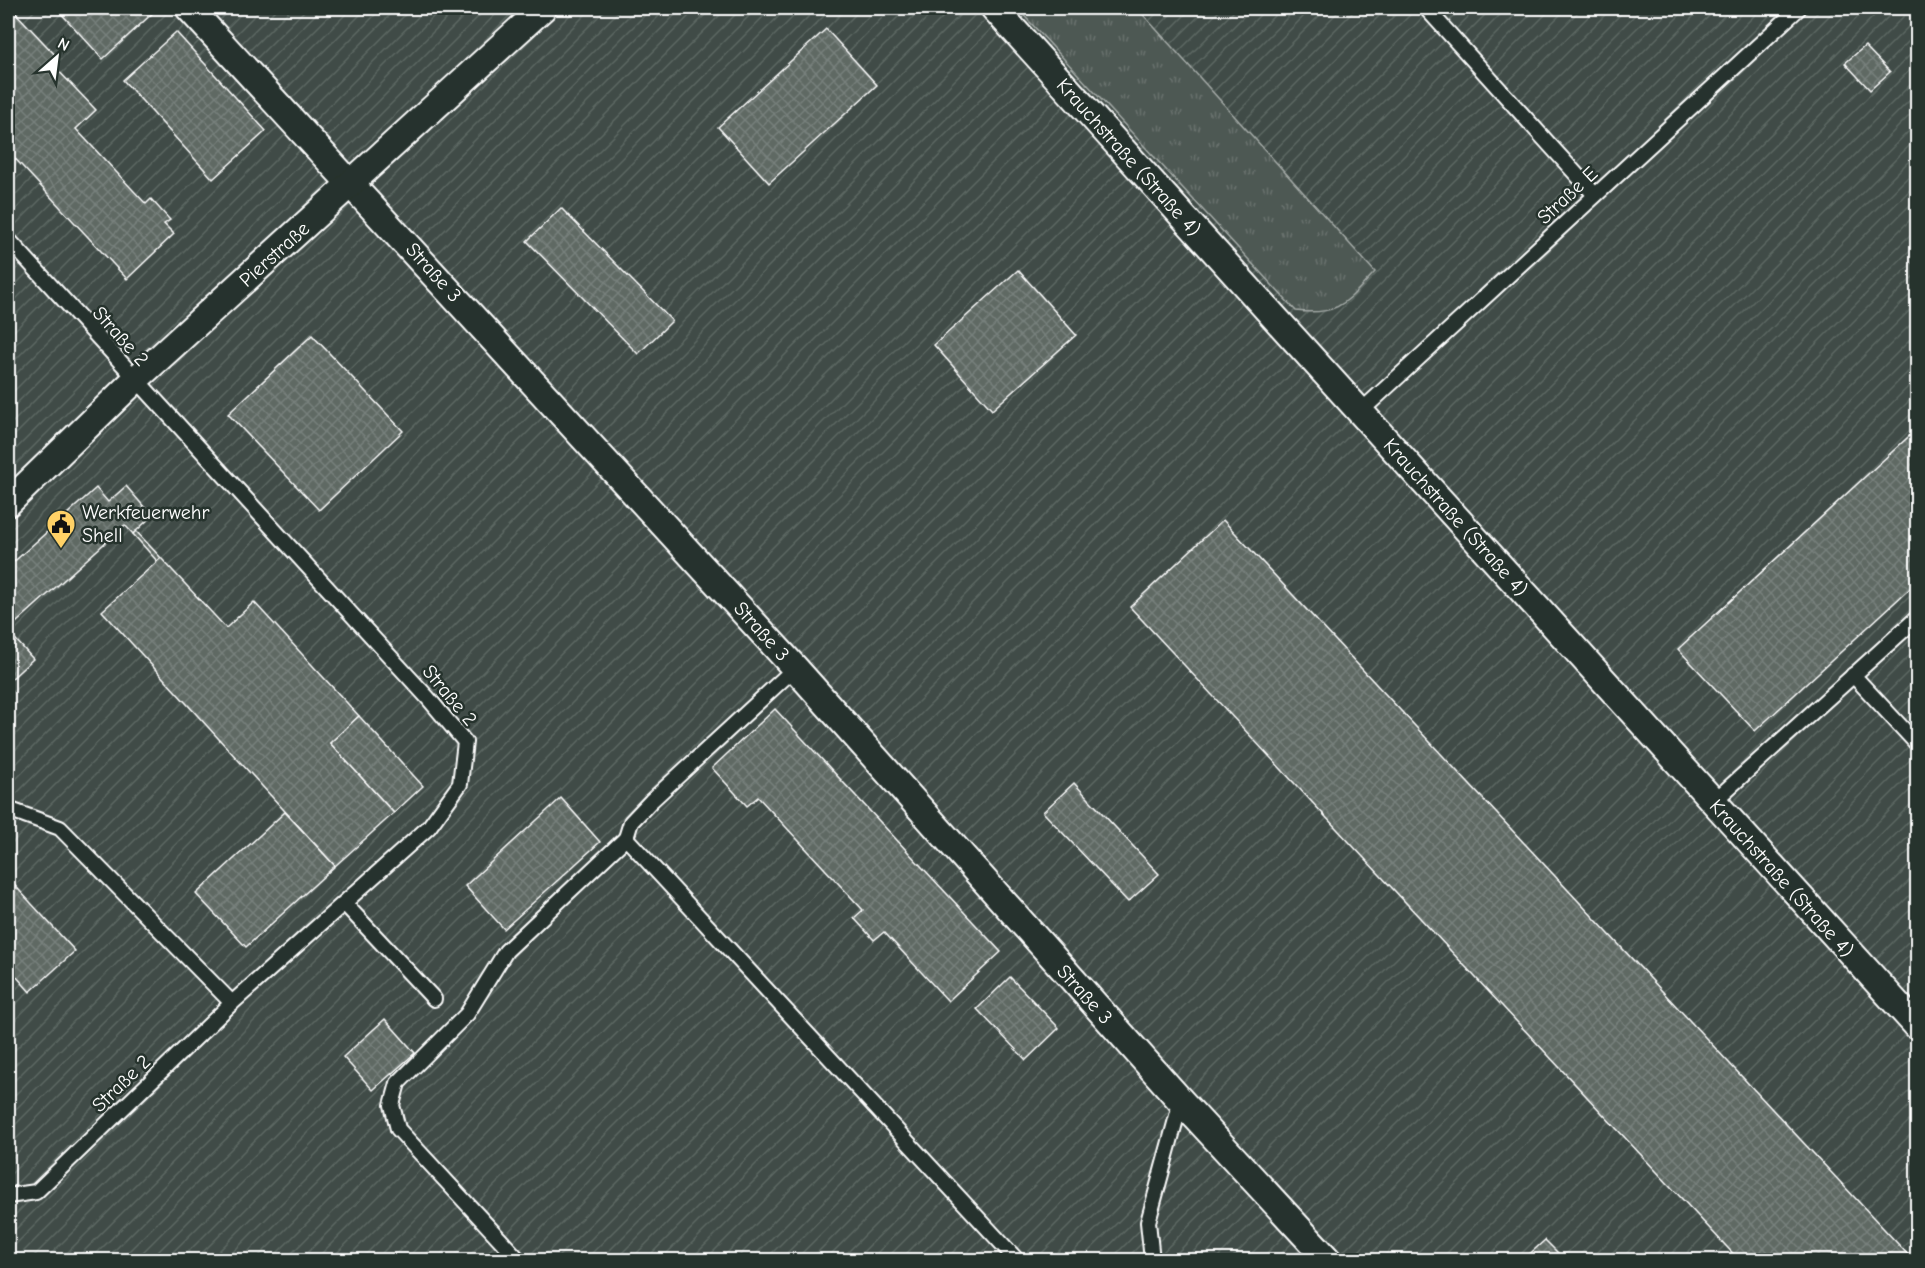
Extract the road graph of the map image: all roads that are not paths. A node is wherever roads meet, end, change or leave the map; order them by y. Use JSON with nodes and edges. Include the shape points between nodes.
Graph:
{"nodes":[{"id":1,"x":189,"y":8,"type":"edge"},
{"id":2,"x":543,"y":8,"type":"edge"},
{"id":3,"x":994,"y":8,"type":"edge"},
{"id":4,"x":1426,"y":8,"type":"edge"},
{"id":5,"x":1799,"y":8,"type":"edge"},
{"id":6,"x":352,"y":183,"type":"junction"},
{"id":7,"x":1595,"y":195,"type":"junction"},
{"id":8,"x":8,"y":239,"type":"edge"},
{"id":9,"x":135,"y":380,"type":"junction"},
{"id":10,"x":1360,"y":412,"type":"junction"},
{"id":11,"x":8,"y":502,"type":"edge"},
{"id":12,"x":1917,"y":617,"type":"edge"},
{"id":13,"x":795,"y":668,"type":"junction"},
{"id":14,"x":1853,"y":675,"type":"junction"},
{"id":15,"x":1917,"y":745,"type":"edge"},
{"id":16,"x":1713,"y":801,"type":"junction"},
{"id":17,"x":8,"y":809,"type":"edge"},
{"id":18,"x":626,"y":838,"type":"junction"},
{"id":19,"x":344,"y":903,"type":"junction"},
{"id":20,"x":434,"y":999,"type":"dead end"},
{"id":21,"x":232,"y":1003,"type":"junction"},
{"id":22,"x":1917,"y":1028,"type":"edge"},
{"id":23,"x":1181,"y":1101,"type":"junction"},
{"id":24,"x":8,"y":1196,"type":"edge"},
{"id":25,"x":519,"y":1260,"type":"edge"},
{"id":26,"x":1017,"y":1260,"type":"edge"},
{"id":27,"x":1152,"y":1260,"type":"edge"},
{"id":28,"x":1328,"y":1260,"type":"edge"}],
"edges":[{"from":1,"to":6,"type":"street","name":"Straße 3"},
{"from":2,"to":6,"type":"street","name":"Pierstraße"},
{"from":3,"to":10,"type":"street","name":"Krauchstraße (Straße 4)"},
{"from":4,"to":7,"type":"lane"},
{"from":5,"to":7,"type":"lane","name":"Straße E"},
{"from":6,"to":9,"type":"street","name":"Pierstraße"},
{"from":6,"to":13,"type":"street","name":"Straße 3"},
{"from":7,"to":10,"type":"lane","name":"Straße E"},
{"from":8,"to":9,"type":"lane","name":"Straße 2"},
{"from":9,"to":11,"type":"street","name":"Pierstraße"},
{"from":9,"to":19,"type":"lane","name":"Straße 2","via":[[465,742],[460,784],[429,827]]},
{"from":10,"to":16,"type":"street","name":"Krauchstraße (Straße 4)"},
{"from":12,"to":14,"type":"lane"},
{"from":13,"to":18,"type":"lane","via":[[651,801],[631,822]]},
{"from":13,"to":23,"type":"street","name":"Straße 3"},
{"from":14,"to":15,"type":"lane"},
{"from":14,"to":16,"type":"lane"},
{"from":16,"to":22,"type":"street","name":"Krauchstraße (Straße 4)"},
{"from":17,"to":21,"type":"lane","via":[[60,828]]},
{"from":18,"to":25,"type":"lane","via":[[507,951],[467,1014],[399,1083],[392,1105],[398,1129]]},
{"from":18,"to":26,"type":"lane"},
{"from":19,"to":20,"type":"lane"},
{"from":19,"to":21,"type":"lane","name":"Straße 2"},
{"from":21,"to":24,"type":"lane","name":"Straße 2","via":[[36,1192]]},
{"from":23,"to":27,"type":"lane","via":[[1148,1222]]},
{"from":23,"to":28,"type":"street","name":"Straße 3"}]}
